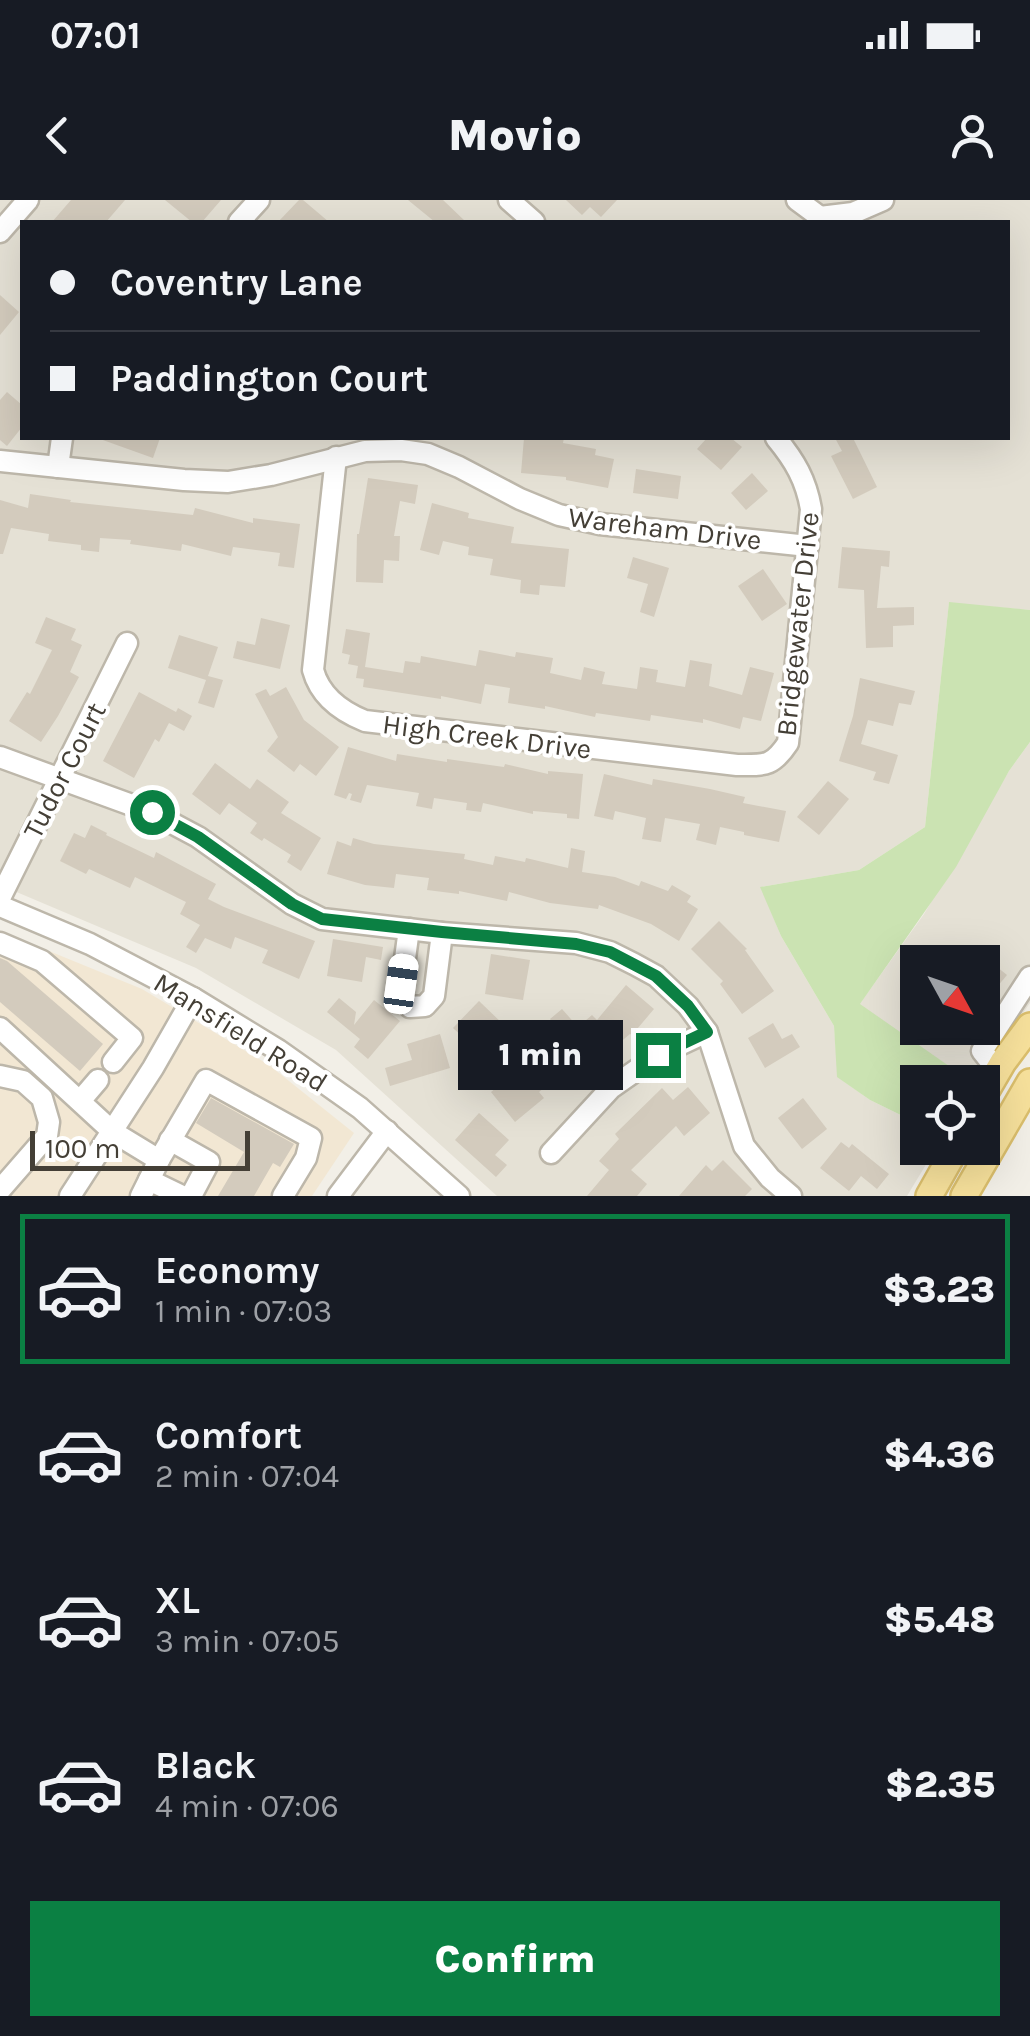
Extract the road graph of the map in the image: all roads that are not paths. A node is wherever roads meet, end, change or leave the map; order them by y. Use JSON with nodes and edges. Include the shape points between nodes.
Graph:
{"nodes":[{"id":1,"x":28,"y":200,"type":"edge"},
{"id":2,"x":258,"y":200,"type":"edge"},
{"id":3,"x":509,"y":200,"type":"edge"},
{"id":4,"x":796,"y":200,"type":"edge"},
{"id":5,"x":883,"y":200,"type":"edge"},
{"id":6,"x":241,"y":220,"type":"edge"},
{"id":7,"x":532,"y":220,"type":"edge"},
{"id":8,"x":0,"y":232,"type":"edge"},
{"id":9,"x":62,"y":440,"type":"edge"},
{"id":10,"x":778,"y":440,"type":"edge"},
{"id":11,"x":336,"y":457,"type":"junction"},
{"id":12,"x":0,"y":461,"type":"edge"},
{"id":13,"x":58,"y":467,"type":"junction"},
{"id":14,"x":808,"y":546,"type":"junction"},
{"id":15,"x":127,"y":643,"type":"dead end"},
{"id":16,"x":0,"y":757,"type":"edge"},
{"id":17,"x":778,"y":758,"type":"joint"},
{"id":18,"x":59,"y":779,"type":"junction"},
{"id":19,"x":0,"y":898,"type":"edge"},
{"id":20,"x":0,"y":906,"type":"edge"},
{"id":21,"x":409,"y":929,"type":"junction"},
{"id":22,"x":442,"y":932,"type":"junction"},
{"id":23,"x":0,"y":943,"type":"edge"},
{"id":24,"x":1030,"y":977,"type":"edge"},
{"id":25,"x":193,"y":998,"type":"junction"},
{"id":26,"x":1030,"y":1026,"type":"edge"},
{"id":27,"x":0,"y":1028,"type":"edge"},
{"id":28,"x":707,"y":1032,"type":"junction"},
{"id":29,"x":113,"y":1062,"type":"dead end"},
{"id":30,"x":994,"y":1065,"type":"edge"},
{"id":31,"x":1000,"y":1067,"type":"edge"},
{"id":32,"x":0,"y":1076,"type":"edge"},
{"id":33,"x":98,"y":1080,"type":"dead end"},
{"id":34,"x":1030,"y":1082,"type":"edge"},
{"id":35,"x":80,"y":1102,"type":"junction"},
{"id":36,"x":387,"y":1131,"type":"junction"},
{"id":37,"x":113,"y":1132,"type":"junction"},
{"id":38,"x":170,"y":1140,"type":"junction"},
{"id":39,"x":550,"y":1153,"type":"dead end"},
{"id":40,"x":159,"y":1160,"type":"junction"},
{"id":41,"x":946,"y":1165,"type":"edge"},
{"id":42,"x":145,"y":1188,"type":"edge"},
{"id":43,"x":0,"y":1190,"type":"edge"},
{"id":44,"x":788,"y":1195,"type":"edge"},
{"id":45,"x":70,"y":1196,"type":"edge"},
{"id":46,"x":182,"y":1196,"type":"edge"},
{"id":47,"x":191,"y":1196,"type":"edge"},
{"id":48,"x":282,"y":1196,"type":"edge"},
{"id":49,"x":338,"y":1196,"type":"edge"},
{"id":50,"x":458,"y":1196,"type":"edge"},
{"id":51,"x":929,"y":1196,"type":"edge"},
{"id":52,"x":964,"y":1196,"type":"edge"}],
"edges":[{"from":1,"to":8,"type":"street"},
{"from":2,"to":6,"type":"street"},
{"from":3,"to":7,"type":"street"},
{"from":4,"to":5,"type":"street","via":[[820,217]]},
{"from":9,"to":13,"type":"street"},
{"from":10,"to":14,"type":"street","name":"Bridgewater Drive","via":[[807,486]]},
{"from":11,"to":13,"type":"street","name":"Wareham Drive","via":[[228,482]]},
{"from":11,"to":14,"type":"street","name":"Wareham Drive","via":[[365,451],[428,454],[559,515]]},
{"from":11,"to":17,"type":"street","name":"High Creek Drive","via":[[312,670],[324,696],[350,715],[365,722],[737,765]]},
{"from":12,"to":13,"type":"street","name":"Wareham Drive"},
{"from":14,"to":17,"type":"street","name":"Bridgewater Drive","via":[[788,743]]},
{"from":15,"to":18,"type":"street","name":"Tudor Court"},
{"from":16,"to":18,"type":"street"},
{"from":18,"to":19,"type":"street","name":"Tudor Court"},
{"from":18,"to":21,"type":"street","via":[[152,812],[322,919]]},
{"from":20,"to":25,"type":"street","name":"Mansfield Road"},
{"from":21,"to":22,"type":"street"},
{"from":21,"to":22,"type":"street","via":[[400,995],[410,1007],[425,1006],[434,996]]},
{"from":22,"to":28,"type":"street","via":[[610,952],[656,976]]},
{"from":23,"to":29,"type":"street","via":[[42,961],[132,1038]]},
{"from":24,"to":30,"type":"street","via":[[982,1051]]},
{"from":25,"to":36,"type":"street","name":"Mansfield Road","via":[[278,1050]]},
{"from":25,"to":37,"type":"street"},
{"from":26,"to":31,"type":"main road"},
{"from":27,"to":35,"type":"street"},
{"from":28,"to":39,"type":"street","via":[[611,1088]]},
{"from":28,"to":44,"type":"street","via":[[744,1146]]},
{"from":32,"to":43,"type":"street","via":[[23,1081],[42,1098],[49,1122],[47,1136]]},
{"from":33,"to":35,"type":"street"},
{"from":34,"to":52,"type":"main road"},
{"from":35,"to":37,"type":"street"},
{"from":36,"to":49,"type":"street"},
{"from":36,"to":50,"type":"street","name":"Mansfield Road"},
{"from":37,"to":40,"type":"street"},
{"from":37,"to":45,"type":"street"},
{"from":38,"to":40,"type":"street"},
{"from":38,"to":47,"type":"street","via":[[209,1162]]},
{"from":38,"to":48,"type":"street","via":[[206,1080],[311,1138]]},
{"from":40,"to":42,"type":"street"},
{"from":41,"to":51,"type":"main road"},
{"from":42,"to":46,"type":"street"}]}
